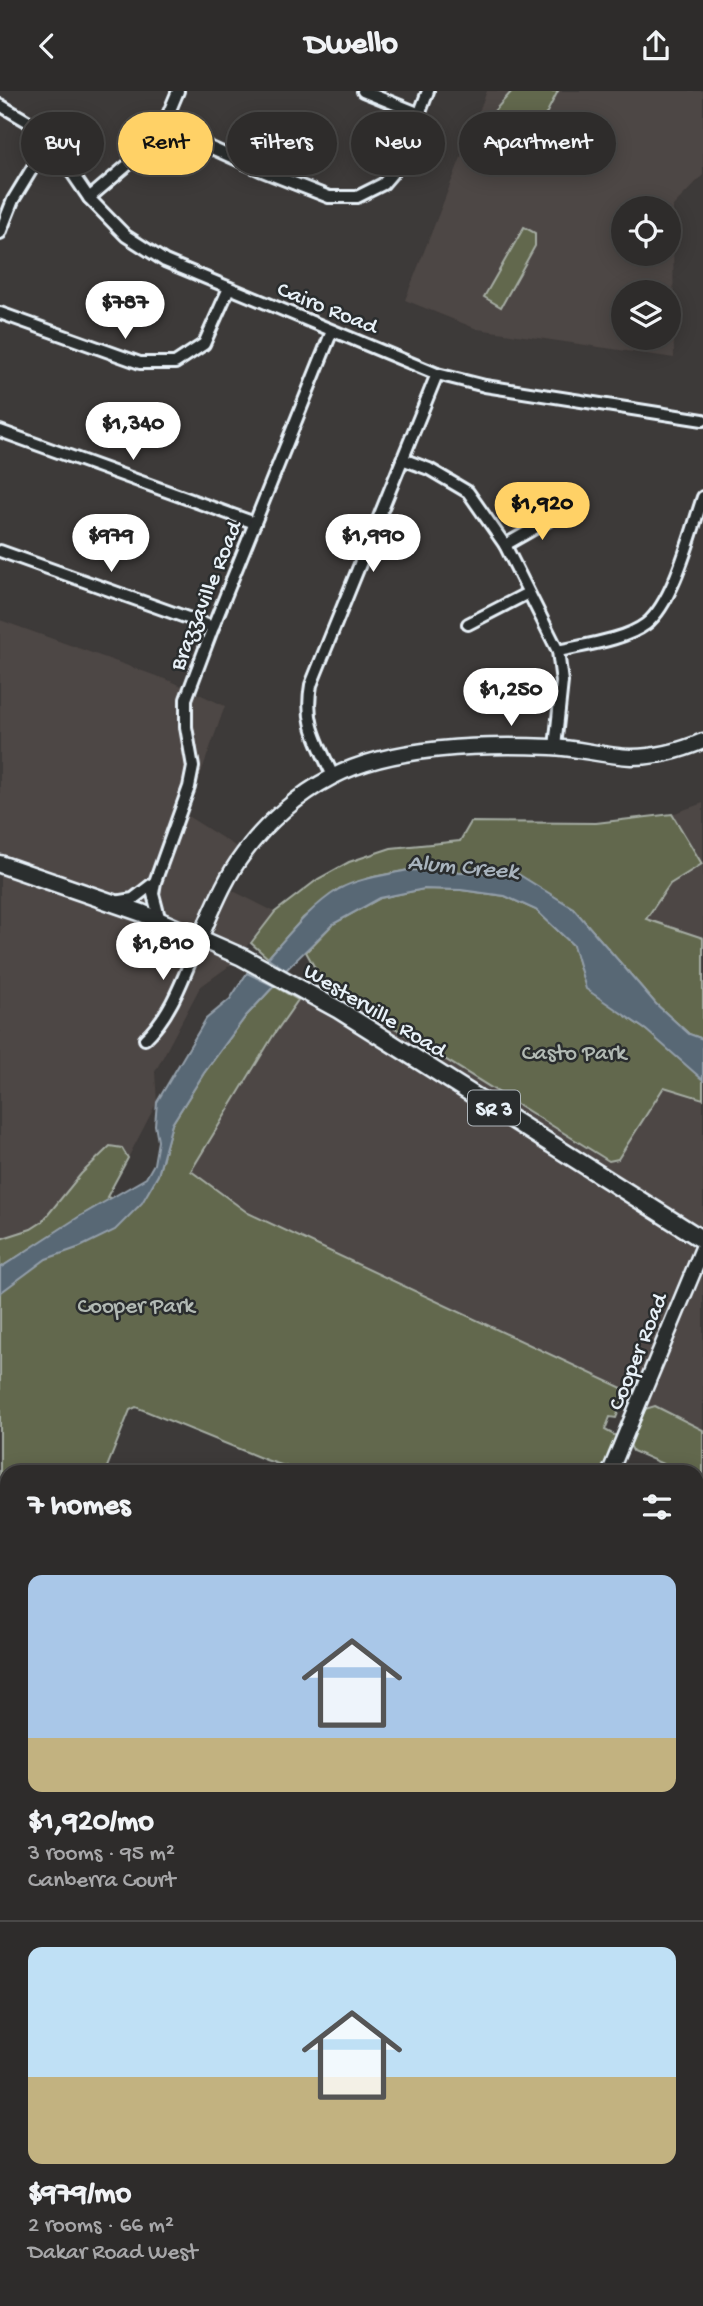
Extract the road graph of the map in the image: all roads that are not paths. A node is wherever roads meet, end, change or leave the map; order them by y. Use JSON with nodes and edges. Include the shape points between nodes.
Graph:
{"nodes":[{"id":1,"x":178,"y":91,"type":"edge"},
{"id":2,"x":363,"y":91,"type":"edge"},
{"id":3,"x":429,"y":91,"type":"edge"},
{"id":4,"x":0,"y":106,"type":"edge"},
{"id":5,"x":169,"y":112,"type":"edge"},
{"id":6,"x":415,"y":112,"type":"edge"},
{"id":7,"x":421,"y":112,"type":"edge"},
{"id":8,"x":21,"y":118,"type":"edge"},
{"id":9,"x":213,"y":149,"type":"edge"},
{"id":10,"x":118,"y":173,"type":"edge"},
{"id":11,"x":28,"y":175,"type":"edge"},
{"id":12,"x":73,"y":175,"type":"edge"},
{"id":13,"x":391,"y":175,"type":"edge"},
{"id":14,"x":89,"y":198,"type":"junction"},
{"id":15,"x":0,"y":233,"type":"edge"},
{"id":16,"x":229,"y":288,"type":"junction"},
{"id":17,"x":0,"y":313,"type":"edge"},
{"id":18,"x":332,"y":331,"type":"junction"},
{"id":19,"x":437,"y":373,"type":"junction"},
{"id":20,"x":703,"y":420,"type":"edge"},
{"id":21,"x":0,"y":431,"type":"edge"},
{"id":22,"x":402,"y":459,"type":"junction"},
{"id":23,"x":703,"y":497,"type":"edge"},
{"id":24,"x":563,"y":512,"type":"dead end"},
{"id":25,"x":256,"y":523,"type":"junction"},
{"id":26,"x":505,"y":545,"type":"junction"},
{"id":27,"x":0,"y":551,"type":"edge"},
{"id":28,"x":528,"y":593,"type":"junction"},
{"id":29,"x":468,"y":624,"type":"dead end"},
{"id":30,"x":213,"y":627,"type":"junction"},
{"id":31,"x":558,"y":651,"type":"junction"},
{"id":32,"x":703,"y":741,"type":"edge"},
{"id":33,"x":555,"y":747,"type":"junction"},
{"id":34,"x":333,"y":776,"type":"junction"},
{"id":35,"x":0,"y":865,"type":"edge"},
{"id":36,"x":155,"y":882,"type":"junction"},
{"id":37,"x":109,"y":903,"type":"junction"},
{"id":38,"x":159,"y":921,"type":"junction"},
{"id":39,"x":200,"y":938,"type":"junction"},
{"id":40,"x":145,"y":1039,"type":"dead end"},
{"id":41,"x":703,"y":1240,"type":"edge"},
{"id":42,"x":703,"y":1248,"type":"edge"},
{"id":43,"x":614,"y":1465,"type":"edge"}],
"edges":[{"from":1,"to":5,"type":"street"},
{"from":2,"to":6,"type":"street"},
{"from":3,"to":7,"type":"street"},
{"from":4,"to":8,"type":"street","name":"Cairo Road"},
{"from":9,"to":13,"type":"street","via":[[329,197],[357,197]]},
{"from":10,"to":14,"type":"street"},
{"from":11,"to":15,"type":"street"},
{"from":12,"to":14,"type":"street","name":"Cairo Road"},
{"from":14,"to":16,"type":"street","name":"Cairo Road","via":[[126,236],[165,261]]},
{"from":16,"to":17,"type":"street","via":[[204,344],[174,363],[140,363]]},
{"from":16,"to":18,"type":"street","name":"Cairo Road"},
{"from":18,"to":19,"type":"street","name":"Cairo Road"},
{"from":18,"to":25,"type":"street","name":"Brazzaville Road"},
{"from":19,"to":20,"type":"street","name":"Cairo Road","via":[[485,386]]},
{"from":19,"to":22,"type":"street"},
{"from":21,"to":25,"type":"street"},
{"from":22,"to":26,"type":"street","via":[[429,468],[468,492]]},
{"from":22,"to":34,"type":"street","via":[[311,685],[307,706],[311,726]]},
{"from":23,"to":31,"type":"street","via":[[666,601],[646,624],[621,636]]},
{"from":24,"to":26,"type":"street"},
{"from":25,"to":30,"type":"street","name":"Brazzaville Road"},
{"from":26,"to":28,"type":"street"},
{"from":27,"to":30,"type":"street"},
{"from":28,"to":29,"type":"street"},
{"from":28,"to":31,"type":"street"},
{"from":30,"to":36,"type":"street","name":"Brazzaville Road","via":[[186,699],[193,767],[189,787]]},
{"from":31,"to":33,"type":"street","via":[[562,682]]},
{"from":32,"to":33,"type":"street","via":[[678,751],[631,757]]},
{"from":33,"to":34,"type":"street","via":[[455,748],[408,754]]},
{"from":34,"to":39,"type":"street","via":[[272,821],[244,853]]},
{"from":35,"to":37,"type":"main road","name":"Westerville Road","number":"SR 3"},
{"from":36,"to":37,"type":"street","via":[[133,899]]},
{"from":36,"to":38,"type":"street","name":"Brazzaville Road"},
{"from":37,"to":38,"type":"main road","name":"Westerville Road","number":"SR 3"},
{"from":38,"to":39,"type":"main road","name":"Westerville Road","number":"SR 3"},
{"from":39,"to":40,"type":"street","via":[[168,1011]]},
{"from":39,"to":41,"type":"main road","name":"Westerville Road","number":"SR 3","via":[[339,1010]]},
{"from":42,"to":43,"type":"street","name":"Cooper Road"}]}
